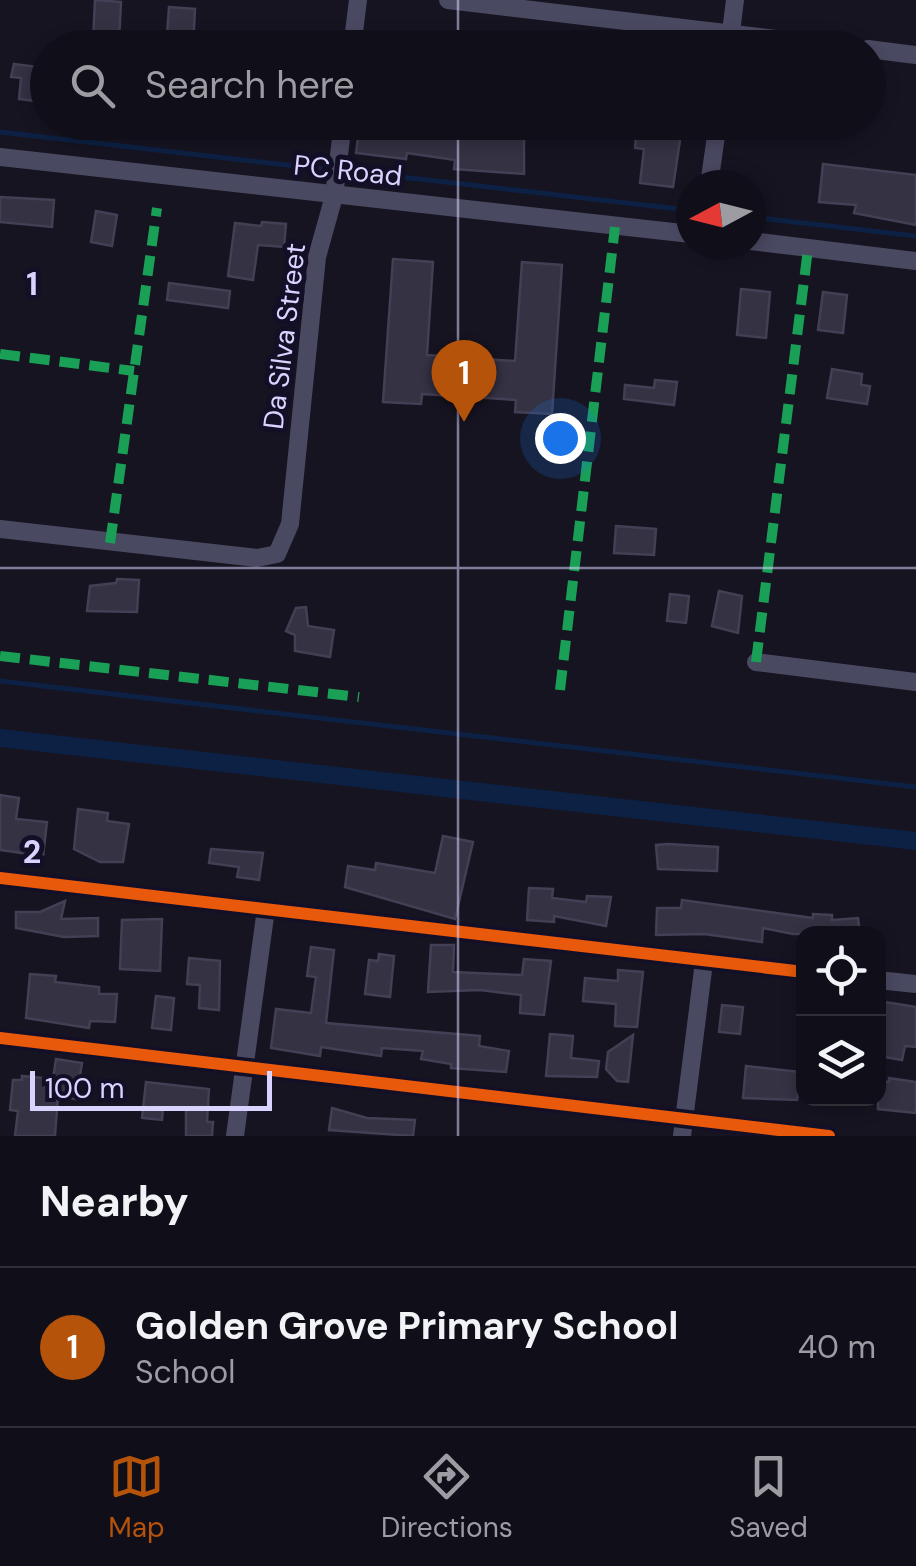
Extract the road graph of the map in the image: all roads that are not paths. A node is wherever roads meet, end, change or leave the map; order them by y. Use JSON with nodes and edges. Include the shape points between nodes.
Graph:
{"nodes":[{"id":1,"x":358,"y":0,"type":"edge"},
{"id":2,"x":448,"y":0,"type":"edge"},
{"id":3,"x":736,"y":0,"type":"edge"},
{"id":4,"x":536,"y":5,"type":"edge"},
{"id":5,"x":354,"y":30,"type":"edge"},
{"id":6,"x":671,"y":30,"type":"edge"},
{"id":7,"x":732,"y":30,"type":"edge"},
{"id":8,"x":886,"y":51,"type":"edge"},
{"id":9,"x":916,"y":54,"type":"edge"},
{"id":10,"x":341,"y":140,"type":"edge"},
{"id":11,"x":715,"y":140,"type":"edge"},
{"id":12,"x":0,"y":157,"type":"edge"},
{"id":13,"x":711,"y":170,"type":"edge"},
{"id":14,"x":334,"y":196,"type":"junction"},
{"id":15,"x":676,"y":232,"type":"edge"},
{"id":16,"x":766,"y":243,"type":"edge"},
{"id":17,"x":916,"y":261,"type":"edge"},
{"id":18,"x":0,"y":529,"type":"edge"},
{"id":19,"x":756,"y":662,"type":"dead end"},
{"id":20,"x":916,"y":682,"type":"edge"},
{"id":21,"x":0,"y":878,"type":"edge"},
{"id":22,"x":266,"y":908,"type":"junction"},
{"id":23,"x":704,"y":962,"type":"junction"},
{"id":24,"x":796,"y":971,"type":"edge"},
{"id":25,"x":886,"y":981,"type":"edge"},
{"id":26,"x":916,"y":984,"type":"edge"},
{"id":27,"x":0,"y":1038,"type":"edge"},
{"id":28,"x":245,"y":1068,"type":"junction"},
{"id":29,"x":683,"y":1127,"type":"edge"},
{"id":30,"x":235,"y":1136,"type":"edge"},
{"id":31,"x":829,"y":1136,"type":"edge"}],
"edges":[{"from":1,"to":5,"type":"street"},
{"from":2,"to":4,"type":"street"},
{"from":3,"to":7,"type":"street"},
{"from":4,"to":6,"type":"street"},
{"from":8,"to":9,"type":"street"},
{"from":10,"to":14,"type":"street","name":"Da Silva Street"},
{"from":11,"to":13,"type":"street"},
{"from":12,"to":14,"type":"street","name":"PC Road"},
{"from":14,"to":15,"type":"street","name":"PC Road"},
{"from":14,"to":18,"type":"street","name":"Da Silva Street","via":[[317,257],[290,524],[277,554],[257,558]]},
{"from":16,"to":17,"type":"street"},
{"from":19,"to":20,"type":"street"},
{"from":21,"to":22,"type":"street"},
{"from":22,"to":23,"type":"street"},
{"from":22,"to":28,"type":"street"},
{"from":23,"to":24,"type":"street"},
{"from":23,"to":29,"type":"street"},
{"from":25,"to":26,"type":"street"},
{"from":27,"to":28,"type":"street"},
{"from":28,"to":29,"type":"street"},
{"from":28,"to":30,"type":"street"},
{"from":29,"to":31,"type":"street"}]}
